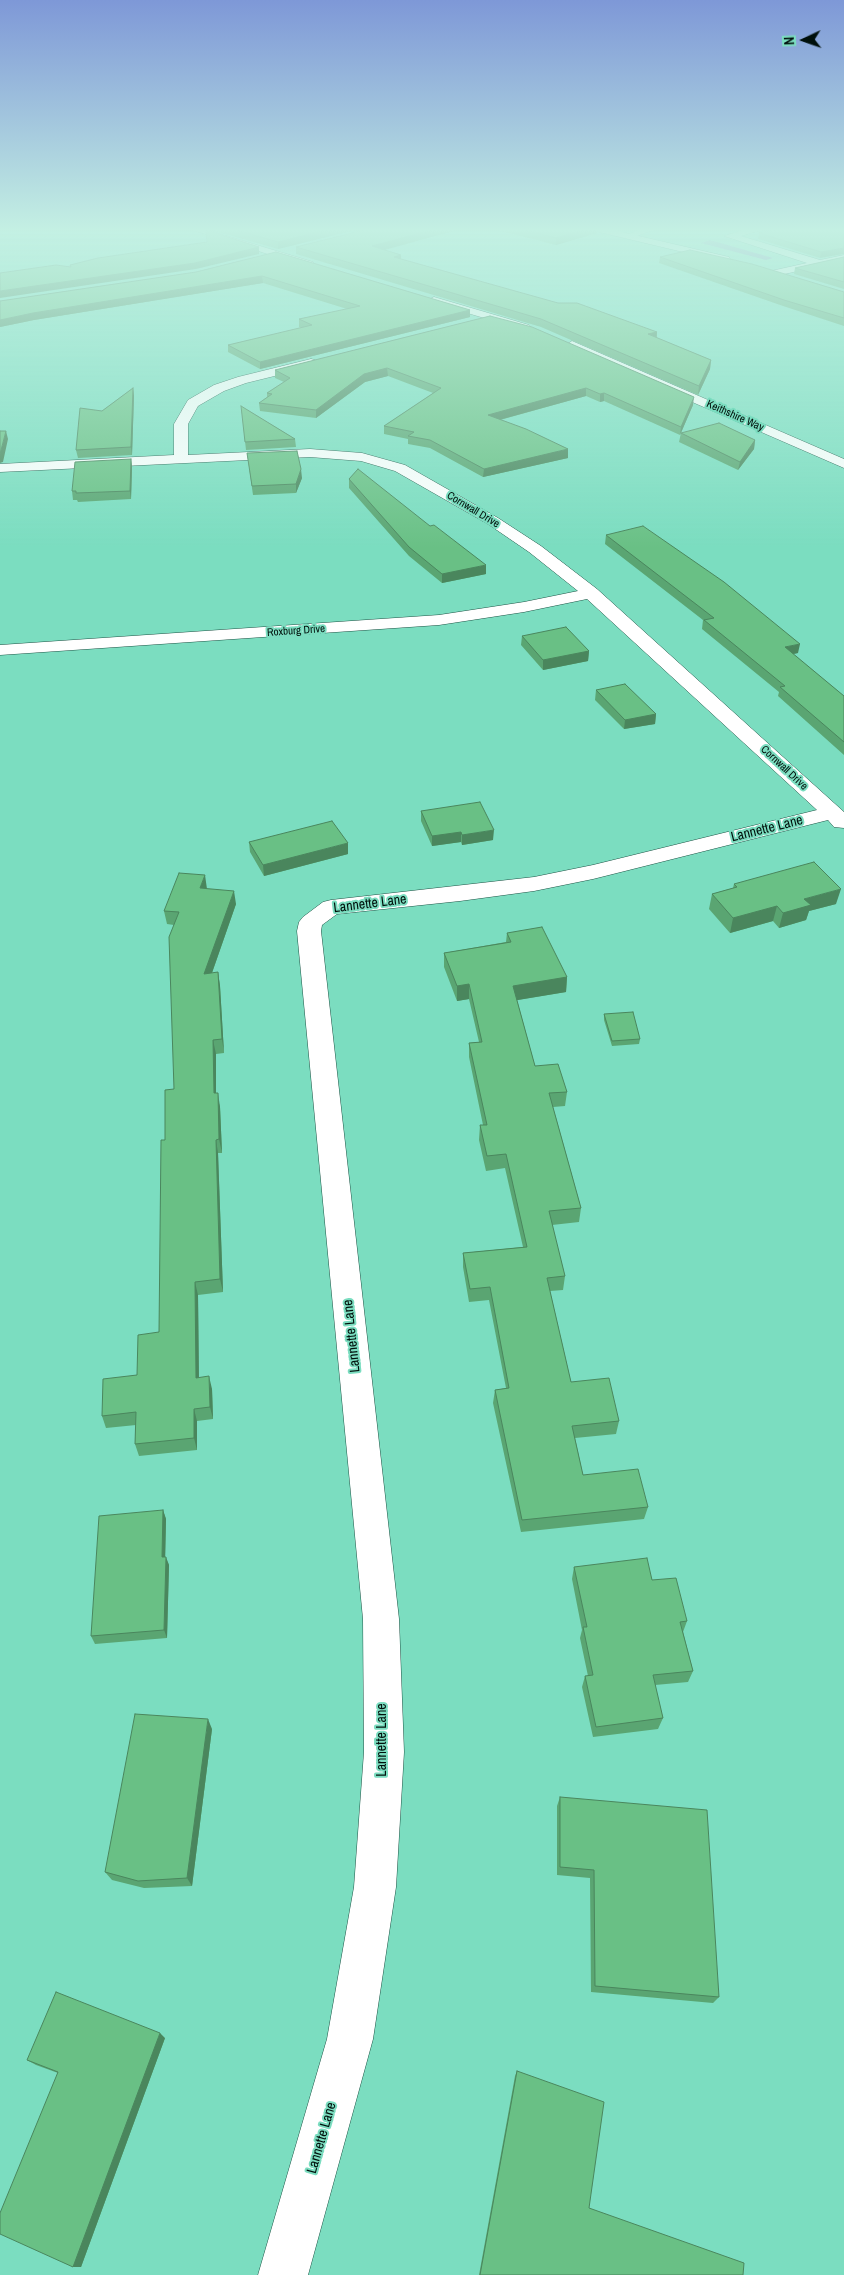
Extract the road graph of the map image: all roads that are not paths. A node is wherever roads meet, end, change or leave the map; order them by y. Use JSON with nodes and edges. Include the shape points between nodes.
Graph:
{"nodes":[{"id":1,"x":562,"y":341,"type":"edge"},
{"id":2,"x":319,"y":361,"type":"edge"},
{"id":3,"x":181,"y":459,"type":"junction"},
{"id":4,"x":844,"y":464,"type":"edge"},
{"id":5,"x":0,"y":468,"type":"edge"},
{"id":6,"x":590,"y":593,"type":"junction"},
{"id":7,"x":0,"y":650,"type":"edge"},
{"id":8,"x":838,"y":818,"type":"edge"},
{"id":9,"x":283,"y":2275,"type":"edge"}],
"edges":[{"from":1,"to":4,"type":"street","name":"Keithshire Way"},
{"from":2,"to":3,"type":"street","via":[[242,380],[219,388],[193,403],[181,424]]},
{"from":3,"to":5,"type":"street","name":"Cornwall Drive"},
{"from":3,"to":6,"type":"street","name":"Cornwall Drive","via":[[310,453],[344,454],[381,462],[424,481],[493,521],[535,549]]},
{"from":6,"to":7,"type":"street","name":"Roxburg Drive","via":[[439,620]]},
{"from":6,"to":8,"type":"street","name":"Cornwall Drive"},
{"from":8,"to":9,"type":"street","name":"Lannette Lane","via":[[534,884],[331,907],[311,922],[309,931],[381,1619],[384,1752],[375,1887],[350,2039]]}]}
